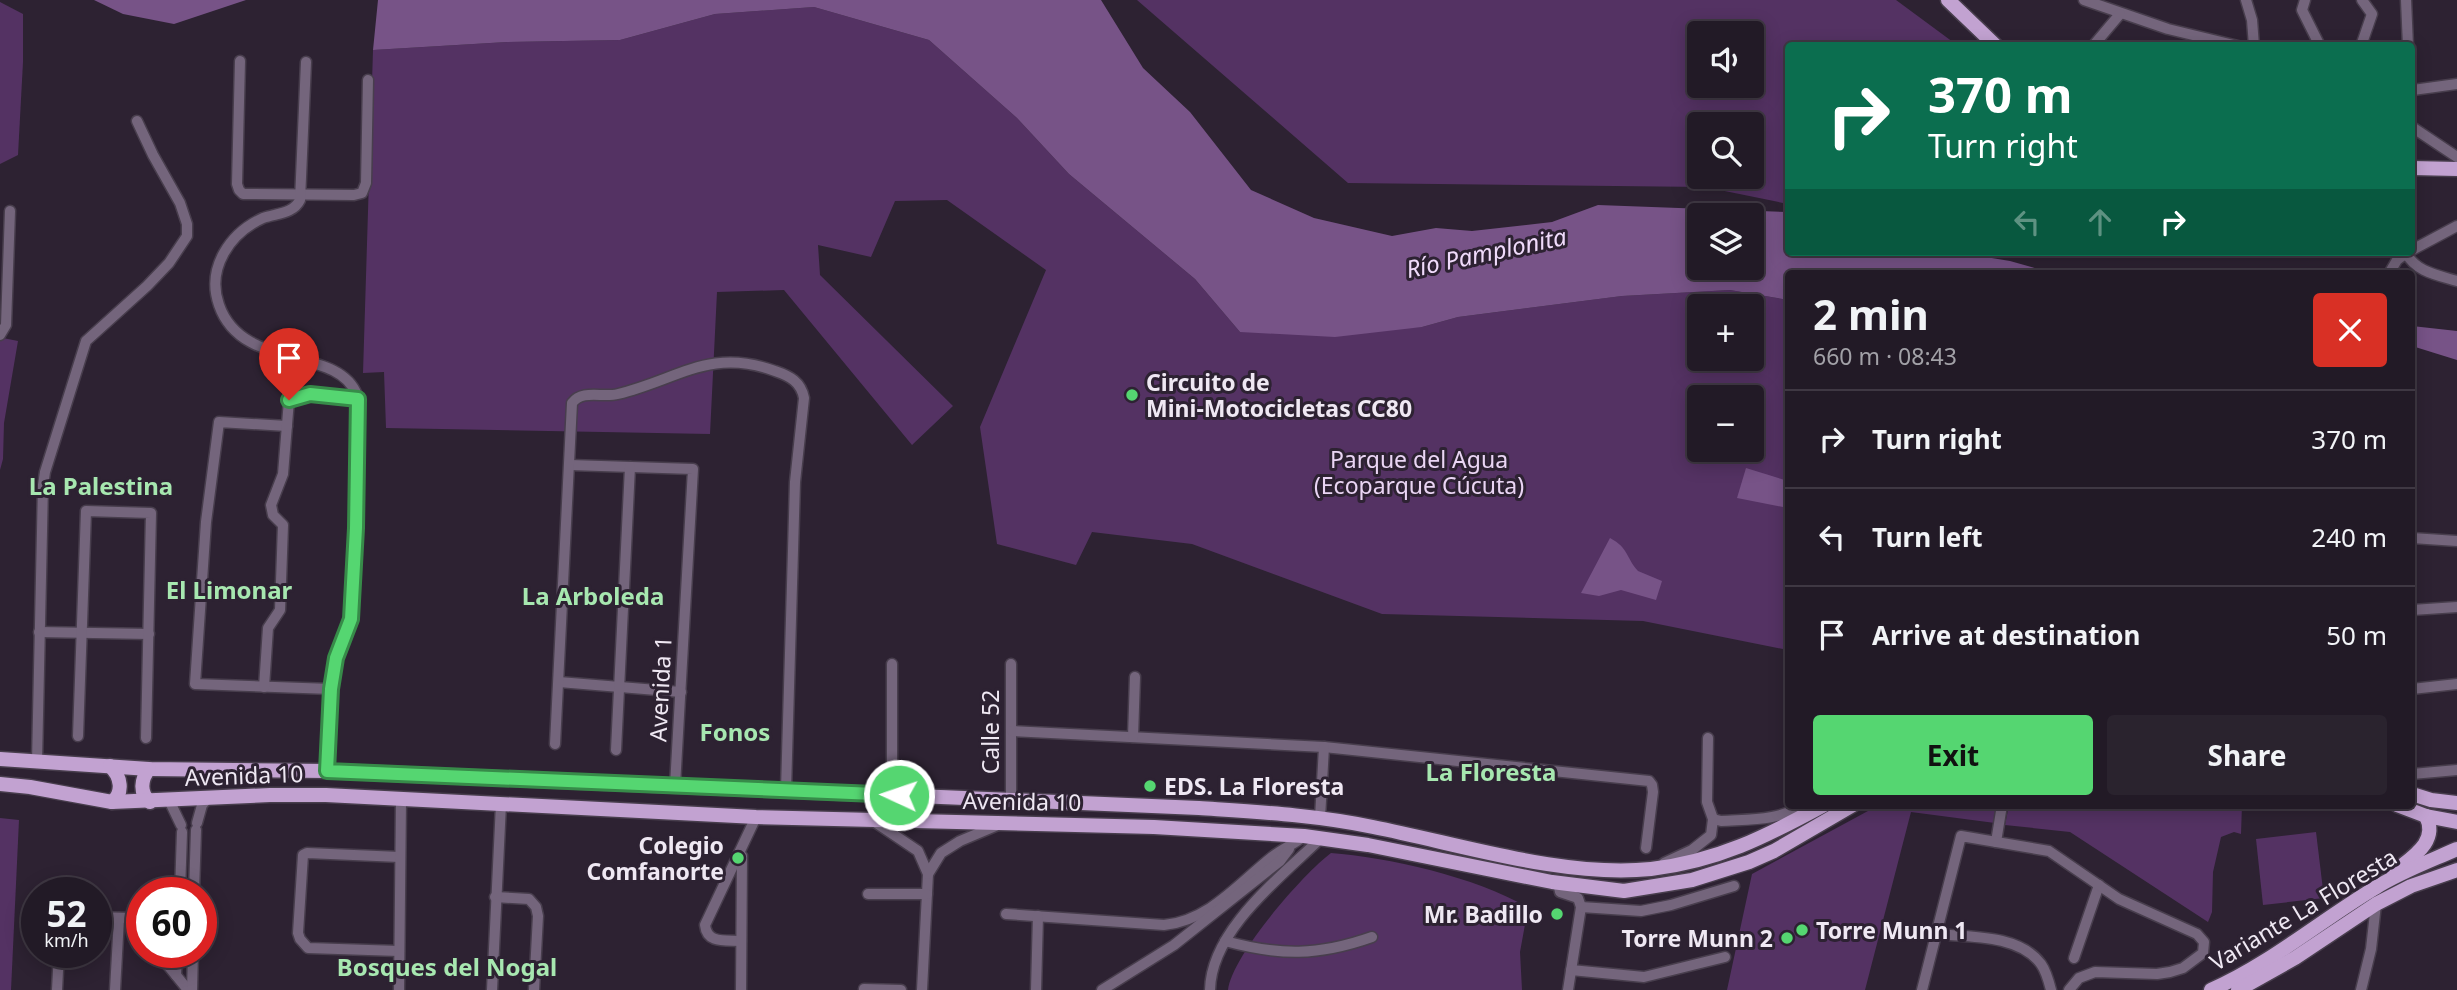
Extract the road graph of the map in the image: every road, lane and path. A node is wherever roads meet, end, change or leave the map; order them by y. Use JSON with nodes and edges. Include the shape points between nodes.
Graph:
{"nodes":[{"id":1,"x":1948,"y":0,"type":"edge"},
{"id":2,"x":2084,"y":0,"type":"edge"},
{"id":3,"x":2246,"y":0,"type":"edge"},
{"id":4,"x":2305,"y":0,"type":"edge"},
{"id":5,"x":2362,"y":0,"type":"edge"},
{"id":6,"x":2406,"y":0,"type":"edge"},
{"id":7,"x":2120,"y":14,"type":"junction"},
{"id":8,"x":1992,"y":42,"type":"edge"},
{"id":9,"x":2096,"y":42,"type":"edge"},
{"id":10,"x":2222,"y":42,"type":"edge"},
{"id":11,"x":2255,"y":42,"type":"edge"},
{"id":12,"x":2318,"y":42,"type":"edge"},
{"id":13,"x":2362,"y":42,"type":"edge"},
{"id":14,"x":2408,"y":42,"type":"edge"},
{"id":15,"x":240,"y":61,"type":"dead end"},
{"id":16,"x":306,"y":62,"type":"dead end"},
{"id":17,"x":368,"y":80,"type":"dead end"},
{"id":18,"x":2457,"y":84,"type":"edge"},
{"id":19,"x":2415,"y":87,"type":"edge"},
{"id":20,"x":137,"y":121,"type":"dead end"},
{"id":21,"x":2415,"y":129,"type":"edge"},
{"id":22,"x":2457,"y":157,"type":"edge"},
{"id":23,"x":2415,"y":168,"type":"edge"},
{"id":24,"x":2457,"y":169,"type":"edge"},
{"id":25,"x":300,"y":196,"type":"junction"},
{"id":26,"x":10,"y":211,"type":"dead end"},
{"id":27,"x":2457,"y":226,"type":"edge"},
{"id":28,"x":2415,"y":249,"type":"edge"},
{"id":29,"x":2403,"y":256,"type":"edge"},
{"id":30,"x":2410,"y":256,"type":"edge"},
{"id":31,"x":2391,"y":270,"type":"edge"},
{"id":32,"x":2457,"y":281,"type":"edge"},
{"id":33,"x":0,"y":335,"type":"edge"},
{"id":34,"x":358,"y":399,"type":"junction"},
{"id":35,"x":287,"y":426,"type":"junction"},
{"id":36,"x":570,"y":465,"type":"junction"},
{"id":37,"x":630,"y":467,"type":"junction"},
{"id":38,"x":2415,"y":538,"type":"edge"},
{"id":39,"x":2457,"y":541,"type":"edge"},
{"id":40,"x":2457,"y":607,"type":"edge"},
{"id":41,"x":2415,"y":610,"type":"edge"},
{"id":42,"x":39,"y":632,"type":"junction"},
{"id":43,"x":81,"y":634,"type":"junction"},
{"id":44,"x":149,"y":634,"type":"junction"},
{"id":45,"x":892,"y":664,"type":"dead end"},
{"id":46,"x":1011,"y":664,"type":"dead end"},
{"id":47,"x":1135,"y":677,"type":"dead end"},
{"id":48,"x":559,"y":682,"type":"junction"},
{"id":49,"x":2457,"y":684,"type":"edge"},
{"id":50,"x":620,"y":686,"type":"junction"},
{"id":51,"x":264,"y":687,"type":"junction"},
{"id":52,"x":331,"y":689,"type":"junction"},
{"id":53,"x":2415,"y":689,"type":"edge"},
{"id":54,"x":681,"y":692,"type":"junction"},
{"id":55,"x":1012,"y":732,"type":"junction"},
{"id":56,"x":78,"y":736,"type":"dead end"},
{"id":57,"x":1133,"y":737,"type":"junction"},
{"id":58,"x":146,"y":738,"type":"dead end"},
{"id":59,"x":1708,"y":738,"type":"dead end"},
{"id":60,"x":555,"y":744,"type":"dead end"},
{"id":61,"x":1324,"y":747,"type":"junction"},
{"id":62,"x":616,"y":750,"type":"dead end"},
{"id":63,"x":0,"y":759,"type":"edge"},
{"id":64,"x":37,"y":762,"type":"junction"},
{"id":65,"x":110,"y":766,"type":"junction"},
{"id":66,"x":149,"y":769,"type":"junction"},
{"id":67,"x":2457,"y":770,"type":"edge"},
{"id":68,"x":327,"y":771,"type":"junction"},
{"id":69,"x":2415,"y":774,"type":"edge"},
{"id":70,"x":892,"y":779,"type":"junction"},
{"id":71,"x":0,"y":784,"type":"edge"},
{"id":72,"x":676,"y":786,"type":"junction"},
{"id":73,"x":786,"y":790,"type":"junction"},
{"id":74,"x":864,"y":793,"type":"junction"},
{"id":75,"x":899,"y":795,"type":"junction"},
{"id":76,"x":2415,"y":795,"type":"edge"},
{"id":77,"x":926,"y":796,"type":"junction"},
{"id":78,"x":209,"y":797,"type":"junction"},
{"id":79,"x":169,"y":800,"type":"junction"},
{"id":80,"x":401,"y":800,"type":"junction"},
{"id":81,"x":1011,"y":800,"type":"junction"},
{"id":82,"x":113,"y":802,"type":"junction"},
{"id":83,"x":150,"y":802,"type":"junction"},
{"id":84,"x":2457,"y":803,"type":"edge"},
{"id":85,"x":501,"y":804,"type":"junction"},
{"id":86,"x":1798,"y":809,"type":"edge"},
{"id":87,"x":1817,"y":809,"type":"edge"},
{"id":88,"x":1846,"y":809,"type":"edge"},
{"id":89,"x":2001,"y":809,"type":"edge"},
{"id":90,"x":2408,"y":809,"type":"edge"},
{"id":91,"x":2426,"y":816,"type":"junction"},
{"id":92,"x":756,"y":817,"type":"junction"},
{"id":93,"x":1320,"y":818,"type":"junction"},
{"id":94,"x":1713,"y":819,"type":"junction"},
{"id":95,"x":873,"y":820,"type":"junction"},
{"id":96,"x":900,"y":821,"type":"junction"},
{"id":97,"x":931,"y":822,"type":"junction"},
{"id":98,"x":2457,"y":822,"type":"edge"},
{"id":99,"x":1002,"y":824,"type":"junction"},
{"id":100,"x":1267,"y":834,"type":"junction"},
{"id":101,"x":1304,"y":836,"type":"junction"},
{"id":102,"x":1321,"y":838,"type":"junction"},
{"id":103,"x":1996,"y":842,"type":"junction"},
{"id":104,"x":1291,"y":847,"type":"junction"},
{"id":105,"x":1646,"y":848,"type":"dead end"},
{"id":106,"x":2457,"y":849,"type":"edge"},
{"id":107,"x":741,"y":851,"type":"junction"},
{"id":108,"x":1276,"y":854,"type":"junction"},
{"id":109,"x":400,"y":858,"type":"junction"},
{"id":110,"x":1651,"y":869,"type":"junction"},
{"id":111,"x":2457,"y":870,"type":"edge"},
{"id":112,"x":928,"y":874,"type":"junction"},
{"id":113,"x":180,"y":877,"type":"edge"},
{"id":114,"x":194,"y":877,"type":"edge"},
{"id":115,"x":1558,"y":883,"type":"junction"},
{"id":116,"x":2099,"y":885,"type":"junction"},
{"id":117,"x":1734,"y":886,"type":"dead end"},
{"id":118,"x":2376,"y":887,"type":"junction"},
{"id":119,"x":868,"y":894,"type":"dead end"},
{"id":120,"x":927,"y":894,"type":"junction"},
{"id":121,"x":495,"y":897,"type":"junction"},
{"id":122,"x":2376,"y":904,"type":"junction"},
{"id":123,"x":1581,"y":907,"type":"junction"},
{"id":124,"x":1006,"y":914,"type":"dead end"},
{"id":125,"x":1038,"y":916,"type":"junction"},
{"id":126,"x":112,"y":918,"type":"edge"},
{"id":127,"x":120,"y":918,"type":"junction"},
{"id":128,"x":126,"y":918,"type":"edge"},
{"id":129,"x":1935,"y":933,"type":"junction"},
{"id":130,"x":1372,"y":937,"type":"dead end"},
{"id":131,"x":1225,"y":941,"type":"junction"},
{"id":132,"x":741,"y":942,"type":"junction"},
{"id":133,"x":399,"y":951,"type":"junction"},
{"id":134,"x":1725,"y":957,"type":"dead end"},
{"id":135,"x":2074,"y":957,"type":"dead end"},
{"id":136,"x":58,"y":968,"type":"edge"},
{"id":137,"x":170,"y":968,"type":"edge"},
{"id":138,"x":176,"y":968,"type":"edge"},
{"id":139,"x":192,"y":968,"type":"edge"},
{"id":140,"x":1571,"y":970,"type":"junction"},
{"id":141,"x":176,"y":975,"type":"junction"},
{"id":142,"x":864,"y":989,"type":"edge"},
{"id":143,"x":57,"y":990,"type":"edge"},
{"id":144,"x":116,"y":990,"type":"edge"},
{"id":145,"x":190,"y":990,"type":"edge"},
{"id":146,"x":399,"y":990,"type":"edge"},
{"id":147,"x":492,"y":990,"type":"edge"},
{"id":148,"x":534,"y":990,"type":"edge"},
{"id":149,"x":741,"y":990,"type":"edge"},
{"id":150,"x":901,"y":990,"type":"edge"},
{"id":151,"x":922,"y":990,"type":"edge"},
{"id":152,"x":1036,"y":990,"type":"edge"},
{"id":153,"x":1102,"y":990,"type":"edge"},
{"id":154,"x":1210,"y":990,"type":"edge"},
{"id":155,"x":1568,"y":990,"type":"edge"},
{"id":156,"x":1922,"y":990,"type":"edge"},
{"id":157,"x":2051,"y":990,"type":"edge"},
{"id":158,"x":2069,"y":990,"type":"edge"},
{"id":159,"x":2211,"y":990,"type":"edge"},
{"id":160,"x":2238,"y":990,"type":"edge"},
{"id":161,"x":2361,"y":990,"type":"edge"}],
"edges":[{"from":1,"to":8,"type":"main road"},
{"from":2,"to":7,"type":"street"},
{"from":3,"to":11,"type":"street"},
{"from":4,"to":12,"type":"street","via":[[2302,10]]},
{"from":5,"to":13,"type":"street","via":[[2372,14]]},
{"from":6,"to":14,"type":"street"},
{"from":7,"to":9,"type":"street"},
{"from":7,"to":10,"type":"street"},
{"from":15,"to":25,"type":"street","via":[[237,187],[243,194]]},
{"from":16,"to":25,"type":"street"},
{"from":17,"to":25,"type":"street","via":[[362,193]]},
{"from":18,"to":19,"type":"street"},
{"from":20,"to":42,"type":"street","via":[[180,203],[187,236],[147,286],[86,341],[78,362],[43,485]]},
{"from":21,"to":22,"type":"street"},
{"from":23,"to":24,"type":"main road"},
{"from":25,"to":34,"type":"street","via":[[293,209],[260,220],[230,243],[218,269],[219,305],[241,335],[276,354],[336,372],[353,386]]},
{"from":26,"to":33,"type":"street","via":[[6,326]]},
{"from":27,"to":28,"type":"street"},
{"from":29,"to":31,"type":"street"},
{"from":30,"to":32,"type":"street","via":[[2417,267]]},
{"from":34,"to":35,"type":"street","via":[[310,394],[289,400]]},
{"from":34,"to":52,"type":"street","via":[[351,619],[336,658]]},
{"from":35,"to":51,"type":"street","via":[[283,474],[271,505],[283,526],[280,610],[268,628]]},
{"from":35,"to":51,"type":"street","via":[[219,422],[206,522],[195,684]]},
{"from":36,"to":37,"type":"street"},
{"from":36,"to":48,"type":"street"},
{"from":36,"to":73,"type":"street","via":[[572,403],[582,395],[618,394],[726,361],[776,371],[800,387],[804,405],[794,494]]},
{"from":37,"to":50,"type":"street"},
{"from":37,"to":54,"type":"street","name":"Avenida 1","via":[[693,469]]},
{"from":38,"to":39,"type":"street"},
{"from":40,"to":41,"type":"street"},
{"from":42,"to":43,"type":"street"},
{"from":42,"to":64,"type":"street"},
{"from":43,"to":44,"type":"street"},
{"from":43,"to":44,"type":"street","via":[[86,512],[151,513]]},
{"from":43,"to":56,"type":"street"},
{"from":44,"to":58,"type":"street"},
{"from":45,"to":70,"type":"street"},
{"from":46,"to":55,"type":"street","name":"Calle 52"},
{"from":47,"to":57,"type":"street"},
{"from":48,"to":50,"type":"street"},
{"from":48,"to":60,"type":"street"},
{"from":49,"to":53,"type":"street"},
{"from":50,"to":54,"type":"street"},
{"from":50,"to":62,"type":"street"},
{"from":51,"to":52,"type":"street"},
{"from":52,"to":68,"type":"street"},
{"from":54,"to":72,"type":"street","name":"Avenida 1"},
{"from":55,"to":57,"type":"street"},
{"from":55,"to":81,"type":"street","name":"Calle 52"},
{"from":57,"to":61,"type":"street"},
{"from":59,"to":94,"type":"street","via":[[1707,802]]},
{"from":61,"to":93,"type":"street"},
{"from":61,"to":105,"type":"street","via":[[1649,781],[1653,792]]},
{"from":63,"to":64,"type":"main road","name":"Avenida 10"},
{"from":64,"to":65,"type":"main road","name":"Avenida 10"},
{"from":65,"to":66,"type":"main road","name":"Avenida 10"},
{"from":65,"to":82,"type":"main road","via":[[119,783]]},
{"from":66,"to":68,"type":"main road","name":"Avenida 10"},
{"from":66,"to":83,"type":"main road","via":[[142,785]]},
{"from":67,"to":69,"type":"street"},
{"from":68,"to":72,"type":"main road","name":"Avenida 10"},
{"from":70,"to":74,"type":"street"},
{"from":70,"to":77,"type":"street"},
{"from":71,"to":82,"type":"main road","name":"Avenida 10"},
{"from":72,"to":73,"type":"main road","name":"Avenida 10"},
{"from":73,"to":74,"type":"main road","name":"Avenida 10"},
{"from":74,"to":75,"type":"main road","name":"Avenida 10"},
{"from":75,"to":77,"type":"main road","name":"Avenida 10"},
{"from":75,"to":96,"type":"main road"},
{"from":76,"to":84,"type":"main road"},
{"from":77,"to":81,"type":"main road","name":"Avenida 10"},
{"from":77,"to":97,"type":"main road"},
{"from":78,"to":79,"type":"main road","name":"Avenida 10"},
{"from":78,"to":80,"type":"main road","name":"Avenida 10","via":[[327,795]]},
{"from":78,"to":114,"type":"street","via":[[196,826]]},
{"from":79,"to":83,"type":"main road","name":"Avenida 10"},
{"from":79,"to":113,"type":"street","via":[[182,828]]},
{"from":80,"to":85,"type":"main road","name":"Avenida 10"},
{"from":80,"to":109,"type":"street"},
{"from":81,"to":93,"type":"main road","name":"Avenida 10"},
{"from":82,"to":83,"type":"main road","name":"Avenida 10"},
{"from":85,"to":92,"type":"main road","name":"Avenida 10"},
{"from":85,"to":121,"type":"street"},
{"from":86,"to":94,"type":"street","via":[[1769,819]]},
{"from":87,"to":110,"type":"main road","name":"Avenida 10","via":[[1727,853]]},
{"from":88,"to":115,"type":"main road","name":"Avenida 10","via":[[1774,851],[1692,880],[1624,891]]},
{"from":89,"to":103,"type":"street"},
{"from":90,"to":91,"type":"main road"},
{"from":91,"to":98,"type":"main road"},
{"from":91,"to":118,"type":"main road","via":[[2430,836],[2425,845]]},
{"from":92,"to":95,"type":"main road","name":"Avenida 10"},
{"from":92,"to":107,"type":"street"},
{"from":93,"to":110,"type":"main road","name":"Avenida 10","via":[[1552,865],[1588,870]]},
{"from":94,"to":110,"type":"street","via":[[1711,835],[1704,842]]},
{"from":95,"to":96,"type":"main road","name":"Avenida 10"},
{"from":95,"to":112,"type":"street","via":[[918,851]]},
{"from":96,"to":97,"type":"main road","name":"Avenida 10"},
{"from":97,"to":99,"type":"main road","name":"Avenida 10"},
{"from":99,"to":100,"type":"main road","name":"Avenida 10"},
{"from":99,"to":112,"type":"street","via":[[942,853]]},
{"from":100,"to":101,"type":"main road","name":"Avenida 10"},
{"from":100,"to":108,"type":"street","via":[[1275,843]]},
{"from":101,"to":102,"type":"main road","name":"Avenida 10"},
{"from":101,"to":104,"type":"street"},
{"from":102,"to":115,"type":"main road","name":"Avenida 10"},
{"from":102,"to":131,"type":"street","via":[[1248,909]]},
{"from":103,"to":116,"type":"street","via":[[2049,851]]},
{"from":103,"to":129,"type":"street","via":[[1961,836]]},
{"from":104,"to":108,"type":"street"},
{"from":104,"to":153,"type":"street","via":[[1209,919]]},
{"from":106,"to":118,"type":"main road","name":"Variante La Floresta"},
{"from":107,"to":132,"type":"street"},
{"from":107,"to":132,"type":"street","via":[[705,925],[713,939]]},
{"from":108,"to":125,"type":"street","via":[[1208,911],[1185,922],[1164,925]]},
{"from":109,"to":133,"type":"street"},
{"from":109,"to":133,"type":"street","via":[[303,855],[298,933],[308,948]]},
{"from":111,"to":122,"type":"main road","name":"Variante La Floresta"},
{"from":112,"to":120,"type":"street"},
{"from":115,"to":123,"type":"street","via":[[1560,892],[1578,898]]},
{"from":116,"to":135,"type":"street"},
{"from":116,"to":158,"type":"street","via":[[2119,899],[2197,934],[2203,953],[2170,972],[2095,972],[2079,978]]},
{"from":117,"to":123,"type":"street","via":[[1641,911]]},
{"from":118,"to":159,"type":"main road","name":"Variante La Floresta"},
{"from":119,"to":120,"type":"street"},
{"from":120,"to":151,"type":"street"},
{"from":121,"to":147,"type":"street"},
{"from":121,"to":148,"type":"street","via":[[529,899],[536,907]]},
{"from":122,"to":160,"type":"main road","name":"Variante La Floresta"},
{"from":122,"to":161,"type":"street"},
{"from":123,"to":140,"type":"street"},
{"from":124,"to":125,"type":"street"},
{"from":125,"to":152,"type":"street"},
{"from":126,"to":127,"type":"street"},
{"from":127,"to":128,"type":"street"},
{"from":127,"to":144,"type":"street"},
{"from":129,"to":156,"type":"street"},
{"from":129,"to":157,"type":"street","via":[[2012,944],[2041,963]]},
{"from":130,"to":131,"type":"street","via":[[1298,953]]},
{"from":131,"to":154,"type":"street"},
{"from":132,"to":149,"type":"street"},
{"from":133,"to":146,"type":"street"},
{"from":134,"to":140,"type":"street","via":[[1644,977]]},
{"from":136,"to":143,"type":"street"},
{"from":137,"to":141,"type":"street"},
{"from":138,"to":141,"type":"street"},
{"from":139,"to":145,"type":"street"},
{"from":140,"to":155,"type":"street"},
{"from":141,"to":145,"type":"street"},
{"from":142,"to":150,"type":"street"}]}
